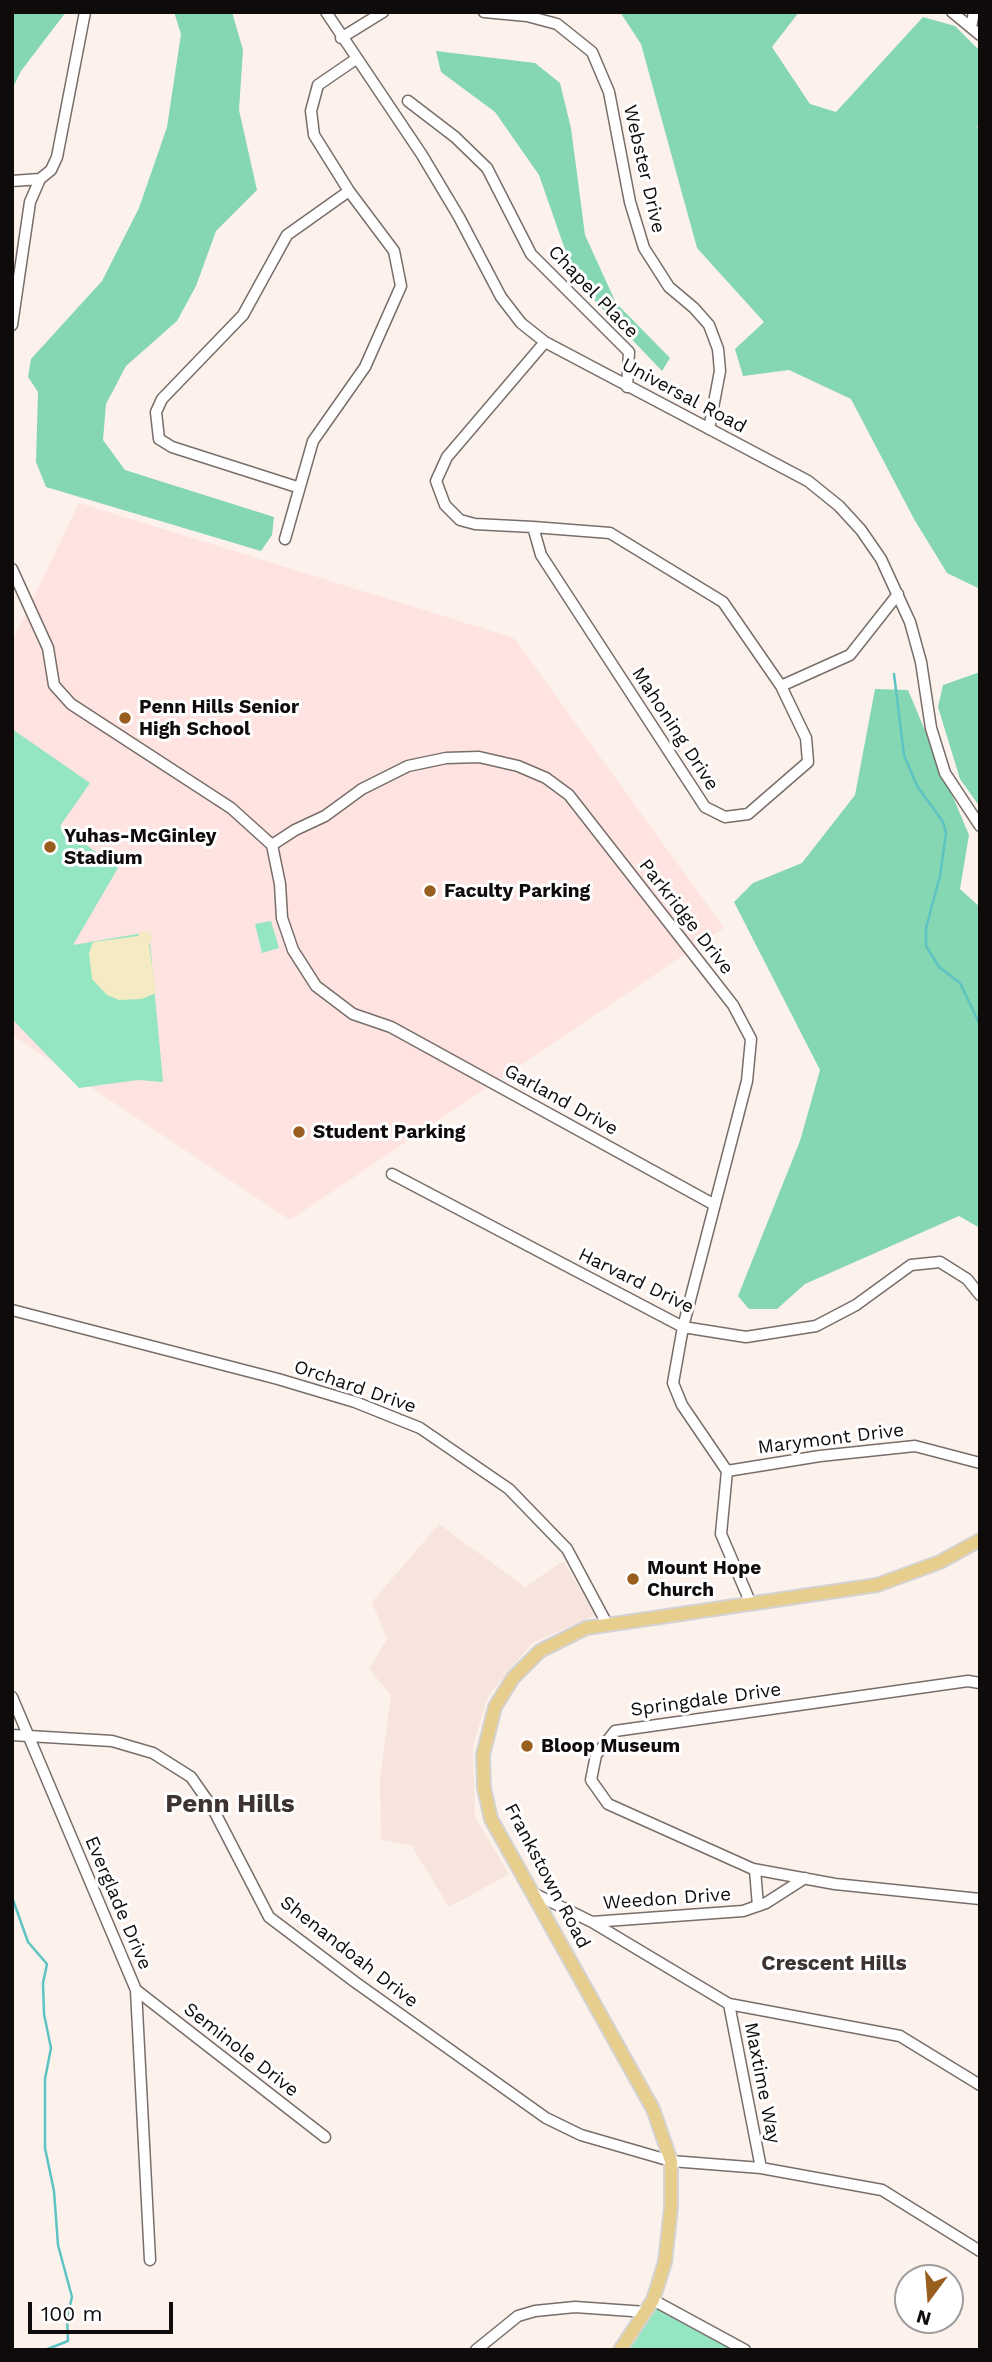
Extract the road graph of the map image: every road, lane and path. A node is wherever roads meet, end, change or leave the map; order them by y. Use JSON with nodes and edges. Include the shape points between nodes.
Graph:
{"nodes":[{"id":1,"x":85,"y":12,"type":"edge"},
{"id":2,"x":326,"y":12,"type":"edge"},
{"id":3,"x":383,"y":12,"type":"edge"},
{"id":4,"x":484,"y":12,"type":"edge"},
{"id":5,"x":952,"y":12,"type":"edge"},
{"id":6,"x":974,"y":12,"type":"edge"},
{"id":7,"x":971,"y":27,"type":"junction"},
{"id":8,"x":980,"y":35,"type":"edge"},
{"id":9,"x":341,"y":38,"type":"junction"},
{"id":10,"x":356,"y":59,"type":"junction"},
{"id":11,"x":408,"y":101,"type":"dead end"},
{"id":12,"x":40,"y":179,"type":"junction"},
{"id":13,"x":12,"y":181,"type":"edge"},
{"id":14,"x":349,"y":191,"type":"junction"},
{"id":15,"x":12,"y":325,"type":"edge"},
{"id":16,"x":545,"y":342,"type":"junction"},
{"id":17,"x":627,"y":387,"type":"junction"},
{"id":18,"x":709,"y":429,"type":"junction"},
{"id":19,"x":298,"y":487,"type":"junction"},
{"id":20,"x":533,"y":527,"type":"junction"},
{"id":21,"x":285,"y":539,"type":"dead end"},
{"id":22,"x":12,"y":569,"type":"edge"},
{"id":23,"x":898,"y":594,"type":"junction"},
{"id":24,"x":781,"y":686,"type":"junction"},
{"id":25,"x":980,"y":826,"type":"edge"},
{"id":26,"x":272,"y":845,"type":"junction"},
{"id":27,"x":392,"y":1174,"type":"dead end"},
{"id":28,"x":713,"y":1204,"type":"junction"},
{"id":29,"x":980,"y":1295,"type":"edge"},
{"id":30,"x":12,"y":1310,"type":"edge"},
{"id":31,"x":683,"y":1327,"type":"junction"},
{"id":32,"x":980,"y":1463,"type":"edge"},
{"id":33,"x":727,"y":1471,"type":"junction"},
{"id":34,"x":980,"y":1541,"type":"edge"},
{"id":35,"x":751,"y":1604,"type":"junction"},
{"id":36,"x":607,"y":1622,"type":"junction"},
{"id":37,"x":980,"y":1683,"type":"edge"},
{"id":38,"x":12,"y":1697,"type":"edge"},
{"id":39,"x":12,"y":1735,"type":"edge"},
{"id":40,"x":28,"y":1735,"type":"junction"},
{"id":41,"x":755,"y":1870,"type":"junction"},
{"id":42,"x":805,"y":1878,"type":"junction"},
{"id":43,"x":530,"y":1892,"type":"junction"},
{"id":44,"x":980,"y":1899,"type":"edge"},
{"id":45,"x":758,"y":1906,"type":"junction"},
{"id":46,"x":592,"y":1922,"type":"junction"},
{"id":47,"x":136,"y":1990,"type":"junction"},
{"id":48,"x":729,"y":2004,"type":"junction"},
{"id":49,"x":980,"y":2085,"type":"edge"},
{"id":50,"x":325,"y":2137,"type":"dead end"},
{"id":51,"x":671,"y":2161,"type":"junction"},
{"id":52,"x":761,"y":2168,"type":"junction"},
{"id":53,"x":980,"y":2251,"type":"edge"},
{"id":54,"x":150,"y":2259,"type":"dead end"},
{"id":55,"x":653,"y":2300,"type":"junction"},
{"id":56,"x":646,"y":2312,"type":"junction"},
{"id":57,"x":476,"y":2350,"type":"edge"},
{"id":58,"x":620,"y":2350,"type":"edge"},
{"id":59,"x":745,"y":2350,"type":"edge"}],
"edges":[{"from":1,"to":12,"type":"street","via":[[57,157]]},
{"from":2,"to":9,"type":"street","name":"Universal Road"},
{"from":3,"to":9,"type":"street"},
{"from":4,"to":18,"type":"street","name":"Webster Drive","via":[[557,24],[592,52],[609,92],[630,202],[644,248],[669,287],[709,325],[718,349],[720,372]]},
{"from":5,"to":7,"type":"street"},
{"from":6,"to":7,"type":"street"},
{"from":7,"to":8,"type":"street"},
{"from":9,"to":10,"type":"street","name":"Universal Road"},
{"from":10,"to":14,"type":"street","via":[[318,85],[311,111],[314,135]]},
{"from":10,"to":16,"type":"street","name":"Universal Road","via":[[460,217],[501,296],[521,323]]},
{"from":11,"to":17,"type":"street","name":"Chapel Place","via":[[487,169],[531,254],[629,352]]},
{"from":12,"to":13,"type":"street"},
{"from":12,"to":15,"type":"street","via":[[30,202]]},
{"from":14,"to":19,"type":"street","via":[[394,251],[401,286],[365,367],[313,440]]},
{"from":14,"to":19,"type":"street","via":[[287,235],[243,315],[162,399],[156,412],[159,439],[172,447]]},
{"from":16,"to":17,"type":"street","name":"Universal Road"},
{"from":16,"to":20,"type":"street","via":[[447,457],[436,481],[444,505],[460,520]]},
{"from":17,"to":18,"type":"street","name":"Universal Road"},
{"from":18,"to":23,"type":"street","name":"Universal Road","via":[[808,481],[839,506],[867,539]]},
{"from":19,"to":21,"type":"street"},
{"from":20,"to":24,"type":"street","via":[[610,533],[723,602]]},
{"from":20,"to":24,"type":"street","name":"Mahoning Drive","via":[[541,555],[705,807],[724,817],[748,814],[808,762],[806,738]]},
{"from":22,"to":26,"type":"street","via":[[48,648],[54,685],[71,705],[231,808]]},
{"from":23,"to":24,"type":"street","via":[[850,655]]},
{"from":23,"to":25,"type":"street","name":"Universal Road","via":[[921,662],[936,750],[951,784]]},
{"from":26,"to":28,"type":"street","name":"Garland Drive","via":[[281,884],[282,918],[293,950],[316,986],[354,1014],[391,1027]]},
{"from":26,"to":28,"type":"street","name":"Parkridge Drive","via":[[408,766],[446,758],[478,757],[518,766],[547,778],[569,795],[733,1005],[751,1039],[747,1081]]},
{"from":27,"to":31,"type":"street","name":"Harvard Drive"},
{"from":28,"to":31,"type":"street","name":"Parkridge Drive"},
{"from":29,"to":31,"type":"street","name":"Harvard Drive","via":[[967,1279],[940,1262],[911,1265],[856,1305],[816,1326],[746,1337]]},
{"from":30,"to":36,"type":"street","name":"Orchard Drive","via":[[278,1379],[420,1428],[509,1489],[567,1549]]},
{"from":31,"to":33,"type":"street","name":"Parkridge Drive","via":[[673,1383],[681,1405]]},
{"from":32,"to":33,"type":"street","name":"Marymont Drive","via":[[915,1446]]},
{"from":33,"to":35,"type":"street","via":[[722,1534]]},
{"from":34,"to":35,"type":"main road","name":"Frankstown Road","via":[[897,1579]]},
{"from":35,"to":36,"type":"main road","name":"Frankstown Road"},
{"from":36,"to":43,"type":"main road","name":"Frankstown Road","via":[[570,1634],[528,1662],[502,1694],[485,1739],[482,1772],[491,1819]]},
{"from":37,"to":41,"type":"street","name":"Springdale Drive","via":[[968,1681],[615,1731],[596,1755],[591,1780],[608,1804]]},
{"from":38,"to":40,"type":"street","name":"Everglade Drive"},
{"from":39,"to":40,"type":"street","name":"Shenandoah Drive"},
{"from":40,"to":47,"type":"street","name":"Everglade Drive"},
{"from":40,"to":51,"type":"street","name":"Shenandoah Drive","via":[[112,1741],[153,1753],[191,1777],[212,1807],[269,1917],[546,2118],[581,2135]]},
{"from":41,"to":42,"type":"street","name":"Springdale Drive"},
{"from":41,"to":45,"type":"street"},
{"from":42,"to":44,"type":"street","name":"Springdale Drive"},
{"from":42,"to":45,"type":"street","name":"Weedon Drive"},
{"from":43,"to":46,"type":"street","name":"Weedon Drive"},
{"from":43,"to":51,"type":"main road","name":"Frankstown Road","via":[[653,2109]]},
{"from":45,"to":46,"type":"street","name":"Weedon Drive","via":[[718,1916]]},
{"from":46,"to":48,"type":"street"},
{"from":47,"to":50,"type":"street","name":"Seminole Drive"},
{"from":47,"to":54,"type":"street","name":"Everglade Drive"},
{"from":48,"to":49,"type":"street","via":[[900,2036]]},
{"from":48,"to":52,"type":"street","name":"Maxtime Way"},
{"from":51,"to":52,"type":"street","name":"Shenandoah Drive"},
{"from":51,"to":55,"type":"main road","name":"Frankstown Road","via":[[669,2235]]},
{"from":52,"to":53,"type":"street","name":"Shenandoah Drive","via":[[882,2190]]},
{"from":55,"to":56,"type":"main road","name":"Frankstown Road"},
{"from":55,"to":59,"type":"street"},
{"from":56,"to":57,"type":"street","via":[[575,2307],[535,2311],[519,2316]]},
{"from":56,"to":58,"type":"main road","name":"Frankstown Road"}]}
